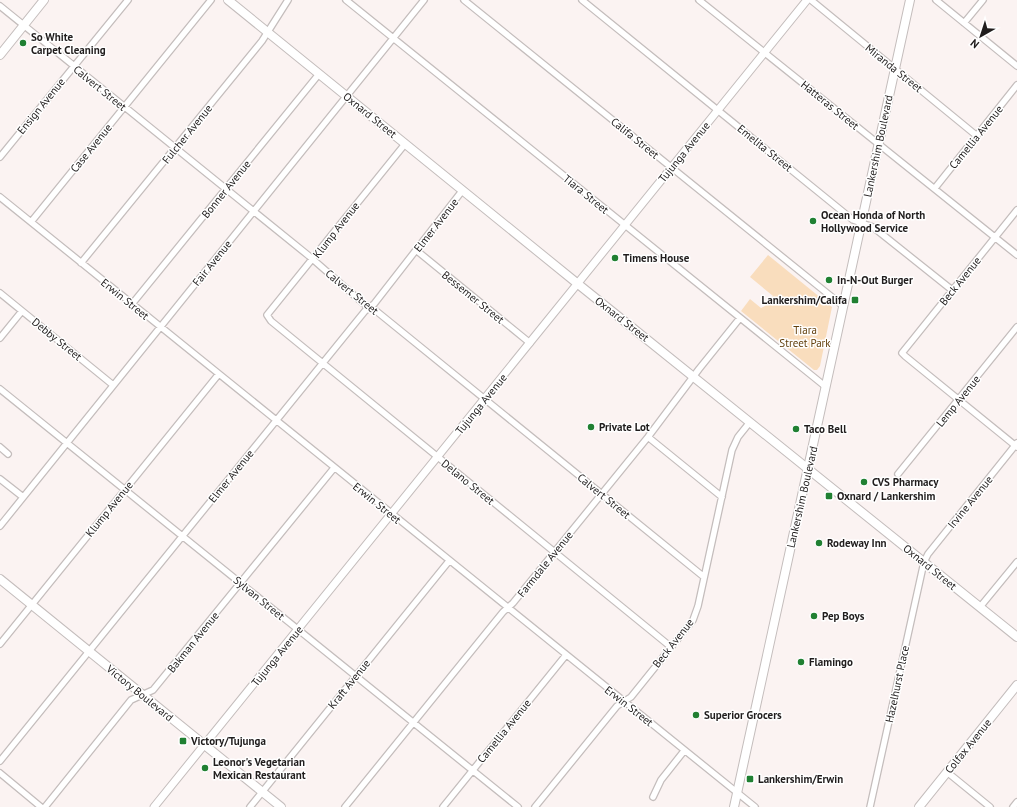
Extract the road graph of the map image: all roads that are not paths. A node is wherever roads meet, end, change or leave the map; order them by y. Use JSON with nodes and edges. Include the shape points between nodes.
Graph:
{"nodes":[{"id":1,"x":44,"y":0,"type":"edge"},
{"id":2,"x":128,"y":0,"type":"edge"},
{"id":3,"x":211,"y":0,"type":"edge"},
{"id":4,"x":228,"y":0,"type":"edge"},
{"id":5,"x":288,"y":0,"type":"edge"},
{"id":6,"x":346,"y":0,"type":"edge"},
{"id":7,"x":424,"y":0,"type":"edge"},
{"id":8,"x":464,"y":0,"type":"edge"},
{"id":9,"x":582,"y":0,"type":"edge"},
{"id":10,"x":699,"y":0,"type":"edge"},
{"id":11,"x":807,"y":0,"type":"edge"},
{"id":12,"x":811,"y":0,"type":"edge"},
{"id":13,"x":910,"y":0,"type":"edge"},
{"id":14,"x":936,"y":0,"type":"edge"},
{"id":15,"x":983,"y":0,"type":"edge"},
{"id":16,"x":0,"y":6,"type":"edge"},
{"id":17,"x":964,"y":23,"type":"junction"},
{"id":18,"x":23,"y":25,"type":"junction"},
{"id":19,"x":268,"y":32,"type":"junction"},
{"id":20,"x":393,"y":38,"type":"junction"},
{"id":21,"x":765,"y":53,"type":"junction"},
{"id":22,"x":0,"y":54,"type":"edge"},
{"id":23,"x":1017,"y":66,"type":"edge"},
{"id":24,"x":74,"y":67,"type":"junction"},
{"id":25,"x":895,"y":69,"type":"junction"},
{"id":26,"x":319,"y":74,"type":"junction"},
{"id":27,"x":1017,"y":85,"type":"edge"},
{"id":28,"x":346,"y":96,"type":"junction"},
{"id":29,"x":124,"y":107,"type":"junction"},
{"id":30,"x":718,"y":110,"type":"junction"},
{"id":31,"x":977,"y":136,"type":"junction"},
{"id":32,"x":878,"y":143,"type":"junction"},
{"id":33,"x":405,"y":144,"type":"junction"},
{"id":34,"x":175,"y":149,"type":"junction"},
{"id":35,"x":0,"y":157,"type":"edge"},
{"id":36,"x":671,"y":168,"type":"junction"},
{"id":37,"x":935,"y":188,"type":"junction"},
{"id":38,"x":226,"y":189,"type":"junction"},
{"id":39,"x":462,"y":191,"type":"junction"},
{"id":40,"x":0,"y":197,"type":"edge"},
{"id":41,"x":1017,"y":210,"type":"edge"},
{"id":42,"x":254,"y":212,"type":"junction"},
{"id":43,"x":31,"y":222,"type":"junction"},
{"id":44,"x":862,"y":223,"type":"junction"},
{"id":45,"x":625,"y":226,"type":"junction"},
{"id":46,"x":995,"y":237,"type":"junction"},
{"id":47,"x":416,"y":250,"type":"junction"},
{"id":48,"x":1017,"y":255,"type":"edge"},
{"id":49,"x":312,"y":260,"type":"junction"},
{"id":50,"x":81,"y":263,"type":"junction"},
{"id":51,"x":578,"y":284,"type":"junction"},
{"id":52,"x":952,"y":290,"type":"junction"},
{"id":53,"x":0,"y":293,"type":"edge"},
{"id":54,"x":132,"y":304,"type":"junction"},
{"id":55,"x":843,"y":306,"type":"junction"},
{"id":56,"x":370,"y":307,"type":"junction"},
{"id":57,"x":22,"y":311,"type":"junction"},
{"id":58,"x":267,"y":315,"type":"joint"},
{"id":59,"x":740,"y":318,"type":"junction"},
{"id":60,"x":160,"y":327,"type":"junction"},
{"id":61,"x":1017,"y":327,"type":"edge"},
{"id":62,"x":0,"y":338,"type":"edge"},
{"id":63,"x":530,"y":343,"type":"junction"},
{"id":64,"x":323,"y":363,"type":"junction"},
{"id":65,"x":218,"y":375,"type":"junction"},
{"id":66,"x":694,"y":377,"type":"junction"},
{"id":67,"x":113,"y":385,"type":"junction"},
{"id":68,"x":826,"y":387,"type":"junction"},
{"id":69,"x":0,"y":389,"type":"edge"},
{"id":70,"x":484,"y":399,"type":"junction"},
{"id":71,"x":958,"y":400,"type":"junction"},
{"id":72,"x":276,"y":421,"type":"junction"},
{"id":73,"x":750,"y":422,"type":"junction"},
{"id":74,"x":648,"y":438,"type":"junction"},
{"id":75,"x":67,"y":443,"type":"junction"},
{"id":76,"x":1016,"y":445,"type":"edge"},
{"id":77,"x":0,"y":447,"type":"edge"},
{"id":78,"x":8,"y":454,"type":"dead end"},
{"id":79,"x":438,"y":457,"type":"junction"},
{"id":80,"x":334,"y":468,"type":"junction"},
{"id":81,"x":809,"y":470,"type":"junction"},
{"id":82,"x":898,"y":474,"type":"dead end"},
{"id":83,"x":0,"y":479,"type":"edge"},
{"id":84,"x":125,"y":490,"type":"junction"},
{"id":85,"x":602,"y":494,"type":"junction"},
{"id":86,"x":23,"y":497,"type":"junction"},
{"id":87,"x":722,"y":497,"type":"junction"},
{"id":88,"x":391,"y":514,"type":"junction"},
{"id":89,"x":0,"y":526,"type":"edge"},
{"id":90,"x":183,"y":536,"type":"junction"},
{"id":91,"x":555,"y":552,"type":"junction"},
{"id":92,"x":449,"y":561,"type":"junction"},
{"id":93,"x":924,"y":562,"type":"junction"},
{"id":94,"x":1017,"y":562,"type":"edge"},
{"id":95,"x":704,"y":577,"type":"junction"},
{"id":96,"x":0,"y":579,"type":"edge"},
{"id":97,"x":240,"y":583,"type":"junction"},
{"id":98,"x":32,"y":605,"type":"junction"},
{"id":99,"x":980,"y":607,"type":"junction"},
{"id":100,"x":508,"y":608,"type":"junction"},
{"id":101,"x":298,"y":630,"type":"junction"},
{"id":102,"x":1017,"y":637,"type":"edge"},
{"id":103,"x":0,"y":644,"type":"edge"},
{"id":104,"x":671,"y":647,"type":"junction"},
{"id":105,"x":89,"y":651,"type":"junction"},
{"id":106,"x":566,"y":655,"type":"junction"},
{"id":107,"x":356,"y":676,"type":"junction"},
{"id":108,"x":1017,"y":685,"type":"edge"},
{"id":109,"x":143,"y":695,"type":"junction"},
{"id":110,"x":624,"y":702,"type":"junction"},
{"id":111,"x":414,"y":723,"type":"junction"},
{"id":112,"x":204,"y":745,"type":"junction"},
{"id":113,"x":684,"y":751,"type":"junction"},
{"id":114,"x":0,"y":761,"type":"edge"},
{"id":115,"x":472,"y":770,"type":"junction"},
{"id":116,"x":947,"y":772,"type":"junction"},
{"id":117,"x":0,"y":773,"type":"edge"},
{"id":118,"x":262,"y":792,"type":"junction"},
{"id":119,"x":737,"y":792,"type":"junction"},
{"id":120,"x":653,"y":797,"type":"dead end"},
{"id":121,"x":1017,"y":802,"type":"edge"},
{"id":122,"x":41,"y":807,"type":"edge"},
{"id":123,"x":45,"y":807,"type":"edge"},
{"id":124,"x":154,"y":807,"type":"edge"},
{"id":125,"x":250,"y":807,"type":"edge"},
{"id":126,"x":281,"y":807,"type":"edge"},
{"id":127,"x":345,"y":807,"type":"edge"},
{"id":128,"x":443,"y":807,"type":"edge"},
{"id":129,"x":518,"y":807,"type":"edge"},
{"id":130,"x":536,"y":807,"type":"edge"},
{"id":131,"x":734,"y":807,"type":"edge"},
{"id":132,"x":755,"y":807,"type":"edge"},
{"id":133,"x":870,"y":807,"type":"edge"},
{"id":134,"x":919,"y":807,"type":"edge"},
{"id":135,"x":990,"y":807,"type":"edge"},
{"id":136,"x":1012,"y":807,"type":"edge"}],
"edges":[{"from":1,"to":18,"type":"main road"},
{"from":2,"to":24,"type":"street","name":"Ensign Avenue"},
{"from":3,"to":29,"type":"street","name":"Case Avenue"},
{"from":4,"to":19,"type":"main road","name":"Oxnard Street"},
{"from":5,"to":19,"type":"street","name":"Fulcher Avenue"},
{"from":6,"to":20,"type":"street","name":"Tiara Street"},
{"from":7,"to":20,"type":"street","name":"Fair Avenue"},
{"from":8,"to":36,"type":"street","name":"Califa Street"},
{"from":9,"to":30,"type":"street","name":"Emelita Street"},
{"from":10,"to":21,"type":"street","name":"Hatteras Street"},
{"from":11,"to":21,"type":"street","name":"Tujunga Avenue"},
{"from":12,"to":25,"type":"street","name":"Miranda Street"},
{"from":13,"to":25,"type":"main road","name":"Lankershim Boulevard"},
{"from":14,"to":17,"type":"street"},
{"from":15,"to":17,"type":"street"},
{"from":16,"to":18,"type":"street","name":"Calvert Street"},
{"from":17,"to":23,"type":"street"},
{"from":18,"to":22,"type":"main road"},
{"from":18,"to":24,"type":"street","name":"Calvert Street"},
{"from":19,"to":26,"type":"main road","name":"Oxnard Street"},
{"from":19,"to":34,"type":"street","name":"Fulcher Avenue"},
{"from":20,"to":28,"type":"street","name":"Fair Avenue"},
{"from":20,"to":45,"type":"street","name":"Tiara Street"},
{"from":21,"to":30,"type":"street","name":"Tujunga Avenue"},
{"from":21,"to":32,"type":"street","name":"Hatteras Street"},
{"from":24,"to":29,"type":"street","name":"Calvert Street"},
{"from":24,"to":35,"type":"street","name":"Ensign Avenue"},
{"from":25,"to":31,"type":"street","name":"Miranda Street"},
{"from":25,"to":32,"type":"main road","name":"Lankershim Boulevard"},
{"from":26,"to":28,"type":"main road","name":"Oxnard Street"},
{"from":26,"to":38,"type":"street","name":"Bonner Avenue"},
{"from":27,"to":31,"type":"street","name":"Camellia Avenue"},
{"from":28,"to":33,"type":"main road","name":"Oxnard Street"},
{"from":28,"to":42,"type":"street","name":"Fair Avenue"},
{"from":29,"to":34,"type":"street","name":"Calvert Street"},
{"from":29,"to":43,"type":"street","name":"Case Avenue"},
{"from":30,"to":36,"type":"street","name":"Tujunga Avenue"},
{"from":30,"to":44,"type":"street","name":"Emelita Street","via":[[850,217]]},
{"from":31,"to":37,"type":"street","name":"Camellia Avenue"},
{"from":32,"to":37,"type":"street","name":"Hatteras Street"},
{"from":32,"to":44,"type":"main road","name":"Lankershim Boulevard"},
{"from":33,"to":39,"type":"main road","name":"Oxnard Street"},
{"from":33,"to":49,"type":"street","name":"Klump Avenue"},
{"from":34,"to":38,"type":"street","name":"Calvert Street"},
{"from":34,"to":50,"type":"street","name":"Fulcher Avenue"},
{"from":36,"to":45,"type":"street","name":"Tujunga Avenue"},
{"from":36,"to":55,"type":"street","name":"Califa Street"},
{"from":37,"to":46,"type":"street","name":"Hatteras Street"},
{"from":38,"to":42,"type":"street","name":"Calvert Street"},
{"from":38,"to":54,"type":"street","name":"Bonner Avenue"},
{"from":39,"to":47,"type":"street","name":"Elmer Avenue"},
{"from":39,"to":51,"type":"main road","name":"Oxnard Street"},
{"from":40,"to":43,"type":"street","name":"Erwin Street"},
{"from":41,"to":46,"type":"street","name":"Beck Avenue"},
{"from":42,"to":49,"type":"street","name":"Calvert Street"},
{"from":42,"to":60,"type":"street","name":"Fair Avenue"},
{"from":43,"to":50,"type":"street","name":"Erwin Street"},
{"from":44,"to":52,"type":"street","name":"Emelita Street","via":[[874,228]]},
{"from":44,"to":55,"type":"main road","name":"Lankershim Boulevard"},
{"from":45,"to":51,"type":"street","name":"Tujunga Avenue"},
{"from":45,"to":59,"type":"street","name":"Tiara Street"},
{"from":46,"to":48,"type":"street","name":"Hatteras Street"},
{"from":46,"to":52,"type":"street","name":"Beck Avenue"},
{"from":47,"to":56,"type":"street","name":"Elmer Avenue"},
{"from":47,"to":63,"type":"street","name":"Bessemer Street"},
{"from":49,"to":56,"type":"street","name":"Calvert Street"},
{"from":49,"to":58,"type":"street","name":"Klump Avenue"},
{"from":50,"to":54,"type":"street","name":"Erwin Street"},
{"from":51,"to":63,"type":"street","name":"Tujunga Avenue"},
{"from":51,"to":66,"type":"main road","name":"Oxnard Street"},
{"from":52,"to":71,"type":"street","name":"Beck Avenue","via":[[902,352]]},
{"from":53,"to":57,"type":"street","name":"Debby Street"},
{"from":54,"to":60,"type":"street","name":"Erwin Street"},
{"from":55,"to":68,"type":"main road","name":"Lankershim Boulevard"},
{"from":56,"to":64,"type":"street","name":"Elmer Avenue"},
{"from":56,"to":70,"type":"street","name":"Calvert Street"},
{"from":57,"to":62,"type":"street"},
{"from":57,"to":67,"type":"street","name":"Debby Street"},
{"from":58,"to":64,"type":"street","name":"Delano Street","via":[[271,322]]},
{"from":59,"to":66,"type":"street","name":"Farmdale Avenue"},
{"from":59,"to":68,"type":"street","name":"Tiara Street"},
{"from":60,"to":65,"type":"street","name":"Erwin Street"},
{"from":60,"to":67,"type":"street","name":"Fair Avenue"},
{"from":61,"to":71,"type":"street","name":"Lemp Avenue"},
{"from":63,"to":70,"type":"street","name":"Tujunga Avenue"},
{"from":64,"to":72,"type":"street","name":"Elmer Avenue"},
{"from":64,"to":79,"type":"street","name":"Delano Street"},
{"from":65,"to":72,"type":"street","name":"Erwin Street"},
{"from":65,"to":84,"type":"street","name":"Klump Avenue"},
{"from":66,"to":73,"type":"main road","name":"Oxnard Street"},
{"from":66,"to":74,"type":"street","name":"Farmdale Avenue"},
{"from":67,"to":75,"type":"street","name":"Fair Avenue"},
{"from":68,"to":81,"type":"main road","name":"Lankershim Boulevard"},
{"from":69,"to":75,"type":"street","name":"Sylvan Street"},
{"from":70,"to":79,"type":"street","name":"Tujunga Avenue"},
{"from":70,"to":85,"type":"street","name":"Calvert Street"},
{"from":71,"to":76,"type":"street"},
{"from":71,"to":82,"type":"street","name":"Lemp Avenue"},
{"from":72,"to":80,"type":"street","name":"Erwin Street"},
{"from":72,"to":90,"type":"street","name":"Elmer Avenue"},
{"from":73,"to":81,"type":"main road","name":"Oxnard Street"},
{"from":73,"to":87,"type":"street","name":"Beck Avenue","via":[[732,450]]},
{"from":74,"to":85,"type":"street","name":"Farmdale Avenue"},
{"from":74,"to":87,"type":"street"},
{"from":75,"to":84,"type":"street","name":"Sylvan Street"},
{"from":75,"to":86,"type":"street","name":"Fair Avenue"},
{"from":76,"to":93,"type":"street","name":"Irvine Avenue"},
{"from":77,"to":78,"type":"street"},
{"from":79,"to":88,"type":"street","name":"Tujunga Avenue"},
{"from":79,"to":91,"type":"street","name":"Delano Street"},
{"from":80,"to":88,"type":"street","name":"Erwin Street"},
{"from":80,"to":97,"type":"street","name":"Bakman Avenue"},
{"from":81,"to":93,"type":"main road","name":"Oxnard Street"},
{"from":81,"to":119,"type":"main road","name":"Lankershim Boulevard"},
{"from":83,"to":86,"type":"street"},
{"from":84,"to":90,"type":"street","name":"Sylvan Street"},
{"from":84,"to":98,"type":"street","name":"Klump Avenue"},
{"from":85,"to":91,"type":"street","name":"Farmdale Avenue"},
{"from":85,"to":95,"type":"street","name":"Calvert Street"},
{"from":86,"to":89,"type":"street","name":"Fair Avenue"},
{"from":87,"to":95,"type":"street","name":"Beck Avenue"},
{"from":88,"to":92,"type":"street","name":"Erwin Street"},
{"from":88,"to":101,"type":"street","name":"Tujunga Avenue"},
{"from":90,"to":97,"type":"street","name":"Sylvan Street"},
{"from":90,"to":105,"type":"street","name":"Elmer Avenue"},
{"from":91,"to":100,"type":"street","name":"Farmdale Avenue"},
{"from":91,"to":104,"type":"street","name":"Delano Street"},
{"from":92,"to":100,"type":"street","name":"Erwin Street"},
{"from":92,"to":107,"type":"street","name":"Kraft Avenue"},
{"from":93,"to":99,"type":"main road","name":"Oxnard Street"},
{"from":93,"to":133,"type":"street","name":"Hazelhurst Place"},
{"from":94,"to":99,"type":"street"},
{"from":95,"to":104,"type":"street","name":"Beck Avenue","via":[[698,606],[692,620]]},
{"from":96,"to":98,"type":"main road","name":"Victory Boulevard"},
{"from":97,"to":101,"type":"street","name":"Sylvan Street"},
{"from":97,"to":109,"type":"street","name":"Bakman Avenue","via":[[153,690]]},
{"from":98,"to":103,"type":"street","name":"Klump Avenue"},
{"from":98,"to":105,"type":"main road","name":"Victory Boulevard"},
{"from":99,"to":102,"type":"main road","name":"Oxnard Street"},
{"from":100,"to":106,"type":"street","name":"Erwin Street"},
{"from":100,"to":111,"type":"street","name":"Farmdale Avenue"},
{"from":101,"to":107,"type":"street","name":"Sylvan Street"},
{"from":101,"to":112,"type":"street","name":"Tujunga Avenue"},
{"from":104,"to":110,"type":"street","name":"Beck Avenue","via":[[631,697]]},
{"from":105,"to":109,"type":"main road","name":"Victory Boulevard"},
{"from":105,"to":114,"type":"street","name":"Elmer Avenue"},
{"from":106,"to":110,"type":"street","name":"Erwin Street"},
{"from":106,"to":115,"type":"street","name":"Camellia Avenue"},
{"from":107,"to":111,"type":"street","name":"Sylvan Street"},
{"from":107,"to":118,"type":"street","name":"Kraft Avenue"},
{"from":108,"to":116,"type":"main road","name":"Colfax Avenue"},
{"from":109,"to":112,"type":"main road","name":"Victory Boulevard"},
{"from":109,"to":123,"type":"street","name":"Bakman Avenue","via":[[131,700]]},
{"from":110,"to":113,"type":"street","name":"Erwin Street"},
{"from":110,"to":130,"type":"street","name":"Beck Avenue","via":[[617,706]]},
{"from":111,"to":115,"type":"street","name":"Sylvan Street"},
{"from":111,"to":127,"type":"street","name":"Farmdale Avenue"},
{"from":112,"to":118,"type":"main road","name":"Victory Boulevard"},
{"from":112,"to":124,"type":"street","name":"Tujunga Avenue"},
{"from":113,"to":119,"type":"street","name":"Erwin Street"},
{"from":113,"to":120,"type":"street","via":[[661,780]]},
{"from":115,"to":128,"type":"street","name":"Camellia Avenue"},
{"from":115,"to":129,"type":"street","name":"Sylvan Street"},
{"from":116,"to":134,"type":"main road","name":"Colfax Avenue"},
{"from":116,"to":135,"type":"street"},
{"from":117,"to":122,"type":"street"},
{"from":118,"to":125,"type":"street","name":"Kraft Avenue"},
{"from":118,"to":126,"type":"main road","name":"Victory Boulevard"},
{"from":119,"to":131,"type":"main road","name":"Lankershim Boulevard"},
{"from":119,"to":132,"type":"street","name":"Erwin Street"},
{"from":121,"to":136,"type":"street"}]}
